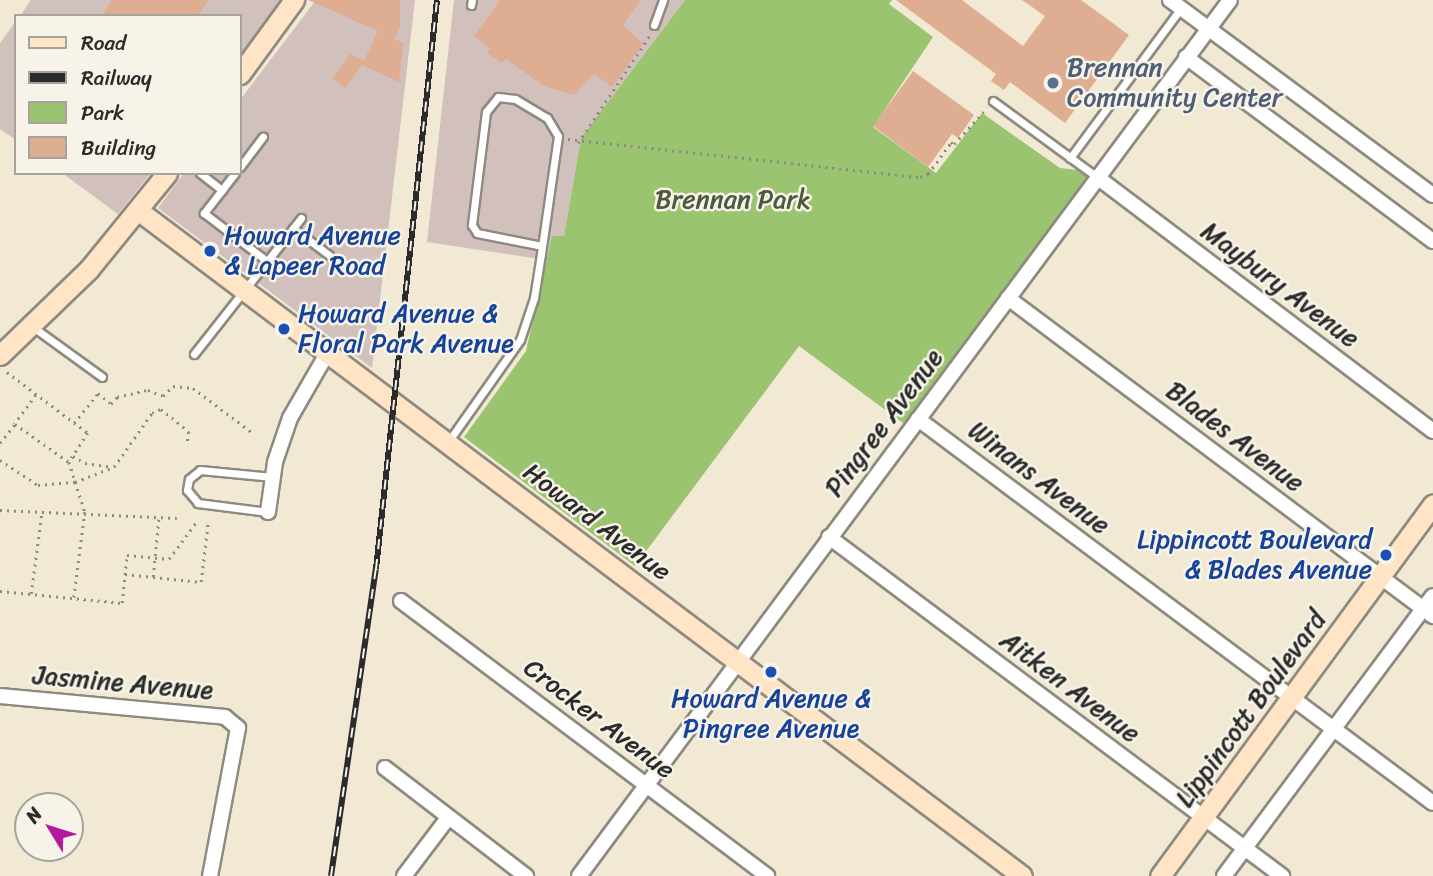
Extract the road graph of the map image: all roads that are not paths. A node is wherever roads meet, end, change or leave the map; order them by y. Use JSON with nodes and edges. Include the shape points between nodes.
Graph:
{"nodes":[{"id":1,"x":294,"y":0,"type":"edge"},
{"id":2,"x":663,"y":0,"type":"edge"},
{"id":3,"x":1230,"y":0,"type":"edge"},
{"id":4,"x":1175,"y":4,"type":"edge"},
{"id":5,"x":654,"y":25,"type":"road end"},
{"id":6,"x":1209,"y":28,"type":"junction"},
{"id":7,"x":1186,"y":57,"type":"junction"},
{"id":8,"x":242,"y":71,"type":"edge"},
{"id":9,"x":993,"y":101,"type":"road end"},
{"id":10,"x":263,"y":137,"type":"dead end"},
{"id":11,"x":1070,"y":158,"type":"junction"},
{"id":12,"x":242,"y":164,"type":"edge"},
{"id":13,"x":166,"y":175,"type":"edge"},
{"id":14,"x":203,"y":175,"type":"edge"},
{"id":15,"x":233,"y":175,"type":"edge"},
{"id":16,"x":1097,"y":177,"type":"junction"},
{"id":17,"x":222,"y":190,"type":"junction"},
{"id":18,"x":1433,"y":195,"type":"edge"},
{"id":19,"x":139,"y":211,"type":"junction"},
{"id":20,"x":300,"y":218,"type":"dead end"},
{"id":21,"x":293,"y":228,"type":"junction"},
{"id":22,"x":1433,"y":242,"type":"edge"},
{"id":23,"x":542,"y":246,"type":"junction"},
{"id":24,"x":329,"y":255,"type":"dead end"},
{"id":25,"x":268,"y":262,"type":"junction"},
{"id":26,"x":247,"y":291,"type":"junction"},
{"id":27,"x":1008,"y":298,"type":"junction"},
{"id":28,"x":33,"y":327,"type":"junction"},
{"id":29,"x":328,"y":352,"type":"junction"},
{"id":30,"x":194,"y":354,"type":"dead end"},
{"id":31,"x":4,"y":363,"type":"edge"},
{"id":32,"x":102,"y":377,"type":"dead end"},
{"id":33,"x":918,"y":419,"type":"junction"},
{"id":34,"x":1433,"y":431,"type":"edge"},
{"id":35,"x":448,"y":443,"type":"junction"},
{"id":36,"x":273,"y":477,"type":"junction"},
{"id":37,"x":1433,"y":504,"type":"edge"},
{"id":38,"x":268,"y":512,"type":"joint"},
{"id":39,"x":829,"y":537,"type":"junction"},
{"id":40,"x":1381,"y":576,"type":"junction"},
{"id":41,"x":1433,"y":596,"type":"edge"},
{"id":42,"x":401,"y":601,"type":"dead end"},
{"id":43,"x":1428,"y":612,"type":"edge"},
{"id":44,"x":736,"y":663,"type":"junction"},
{"id":45,"x":0,"y":696,"type":"edge"},
{"id":46,"x":1292,"y":697,"type":"junction"},
{"id":47,"x":1333,"y":727,"type":"junction"},
{"id":48,"x":385,"y":768,"type":"dead end"},
{"id":49,"x":646,"y":785,"type":"junction"},
{"id":50,"x":1433,"y":803,"type":"edge"},
{"id":51,"x":1203,"y":817,"type":"junction"},
{"id":52,"x":448,"y":818,"type":"junction"},
{"id":53,"x":1245,"y":848,"type":"junction"},
{"id":54,"x":210,"y":876,"type":"edge"},
{"id":55,"x":404,"y":876,"type":"edge"},
{"id":56,"x":526,"y":876,"type":"edge"},
{"id":57,"x":579,"y":876,"type":"edge"},
{"id":58,"x":768,"y":876,"type":"edge"},
{"id":59,"x":1022,"y":876,"type":"edge"},
{"id":60,"x":1160,"y":876,"type":"edge"},
{"id":61,"x":1224,"y":876,"type":"edge"},
{"id":62,"x":1282,"y":876,"type":"edge"}],
"edges":[{"from":1,"to":8,"type":"street"},
{"from":2,"to":5,"type":"lane"},
{"from":3,"to":6,"type":"street","name":"Pingree Avenue"},
{"from":4,"to":6,"type":"street"},
{"from":4,"to":11,"type":"lane"},
{"from":6,"to":7,"type":"street","name":"Pingree Avenue"},
{"from":6,"to":18,"type":"street"},
{"from":7,"to":16,"type":"street","name":"Pingree Avenue"},
{"from":7,"to":22,"type":"street"},
{"from":9,"to":11,"type":"lane"},
{"from":10,"to":12,"type":"lane"},
{"from":11,"to":16,"type":"lane"},
{"from":13,"to":19,"type":"street"},
{"from":14,"to":17,"type":"lane"},
{"from":15,"to":17,"type":"lane"},
{"from":16,"to":27,"type":"street","name":"Pingree Avenue"},
{"from":16,"to":34,"type":"street","name":"Maybury Avenue"},
{"from":17,"to":25,"type":"lane","via":[[204,213]]},
{"from":19,"to":26,"type":"street","name":"Howard Avenue"},
{"from":19,"to":28,"type":"street"},
{"from":20,"to":21,"type":"lane"},
{"from":21,"to":24,"type":"lane"},
{"from":21,"to":25,"type":"lane"},
{"from":23,"to":23,"type":"lane","via":[[558,136],[547,118],[515,99],[498,97],[486,112],[472,225],[477,233]]},
{"from":23,"to":35,"type":"lane","via":[[534,298],[520,340]]},
{"from":25,"to":26,"type":"lane"},
{"from":26,"to":29,"type":"street","name":"Howard Avenue"},
{"from":26,"to":30,"type":"lane"},
{"from":27,"to":33,"type":"street","name":"Pingree Avenue"},
{"from":27,"to":40,"type":"street","name":"Blades Avenue"},
{"from":28,"to":31,"type":"street"},
{"from":28,"to":32,"type":"lane"},
{"from":29,"to":35,"type":"street","name":"Howard Avenue"},
{"from":29,"to":36,"type":"street","via":[[290,418]]},
{"from":33,"to":39,"type":"street","name":"Pingree Avenue"},
{"from":33,"to":46,"type":"street","name":"Winans Avenue"},
{"from":35,"to":44,"type":"street","name":"Howard Avenue"},
{"from":36,"to":38,"type":"street"},
{"from":36,"to":38,"type":"lane","via":[[200,470],[192,473],[187,490],[198,503]]},
{"from":37,"to":40,"type":"street","name":"Lippincott Boulevard"},
{"from":39,"to":44,"type":"street","name":"Pingree Avenue"},
{"from":39,"to":51,"type":"street","name":"Aitken Avenue"},
{"from":40,"to":43,"type":"street","name":"Blades Avenue"},
{"from":40,"to":46,"type":"street","name":"Lippincott Boulevard"},
{"from":41,"to":43,"type":"street"},
{"from":42,"to":49,"type":"street","name":"Crocker Avenue"},
{"from":43,"to":47,"type":"street"},
{"from":44,"to":49,"type":"street","name":"Pingree Avenue"},
{"from":44,"to":59,"type":"street","name":"Howard Avenue"},
{"from":45,"to":54,"type":"street","name":"Jasmine Avenue","via":[[225,717],[238,728]]},
{"from":46,"to":47,"type":"street","name":"Winans Avenue"},
{"from":46,"to":51,"type":"street","name":"Lippincott Boulevard"},
{"from":47,"to":50,"type":"street","name":"Winans Avenue"},
{"from":47,"to":53,"type":"street"},
{"from":48,"to":52,"type":"street"},
{"from":49,"to":57,"type":"street","name":"Pingree Avenue"},
{"from":49,"to":58,"type":"street","name":"Crocker Avenue"},
{"from":51,"to":53,"type":"street","name":"Aitken Avenue"},
{"from":51,"to":60,"type":"street","name":"Lippincott Boulevard"},
{"from":52,"to":55,"type":"street"},
{"from":52,"to":56,"type":"street"},
{"from":53,"to":61,"type":"street"},
{"from":53,"to":62,"type":"street","name":"Aitken Avenue"}]}
